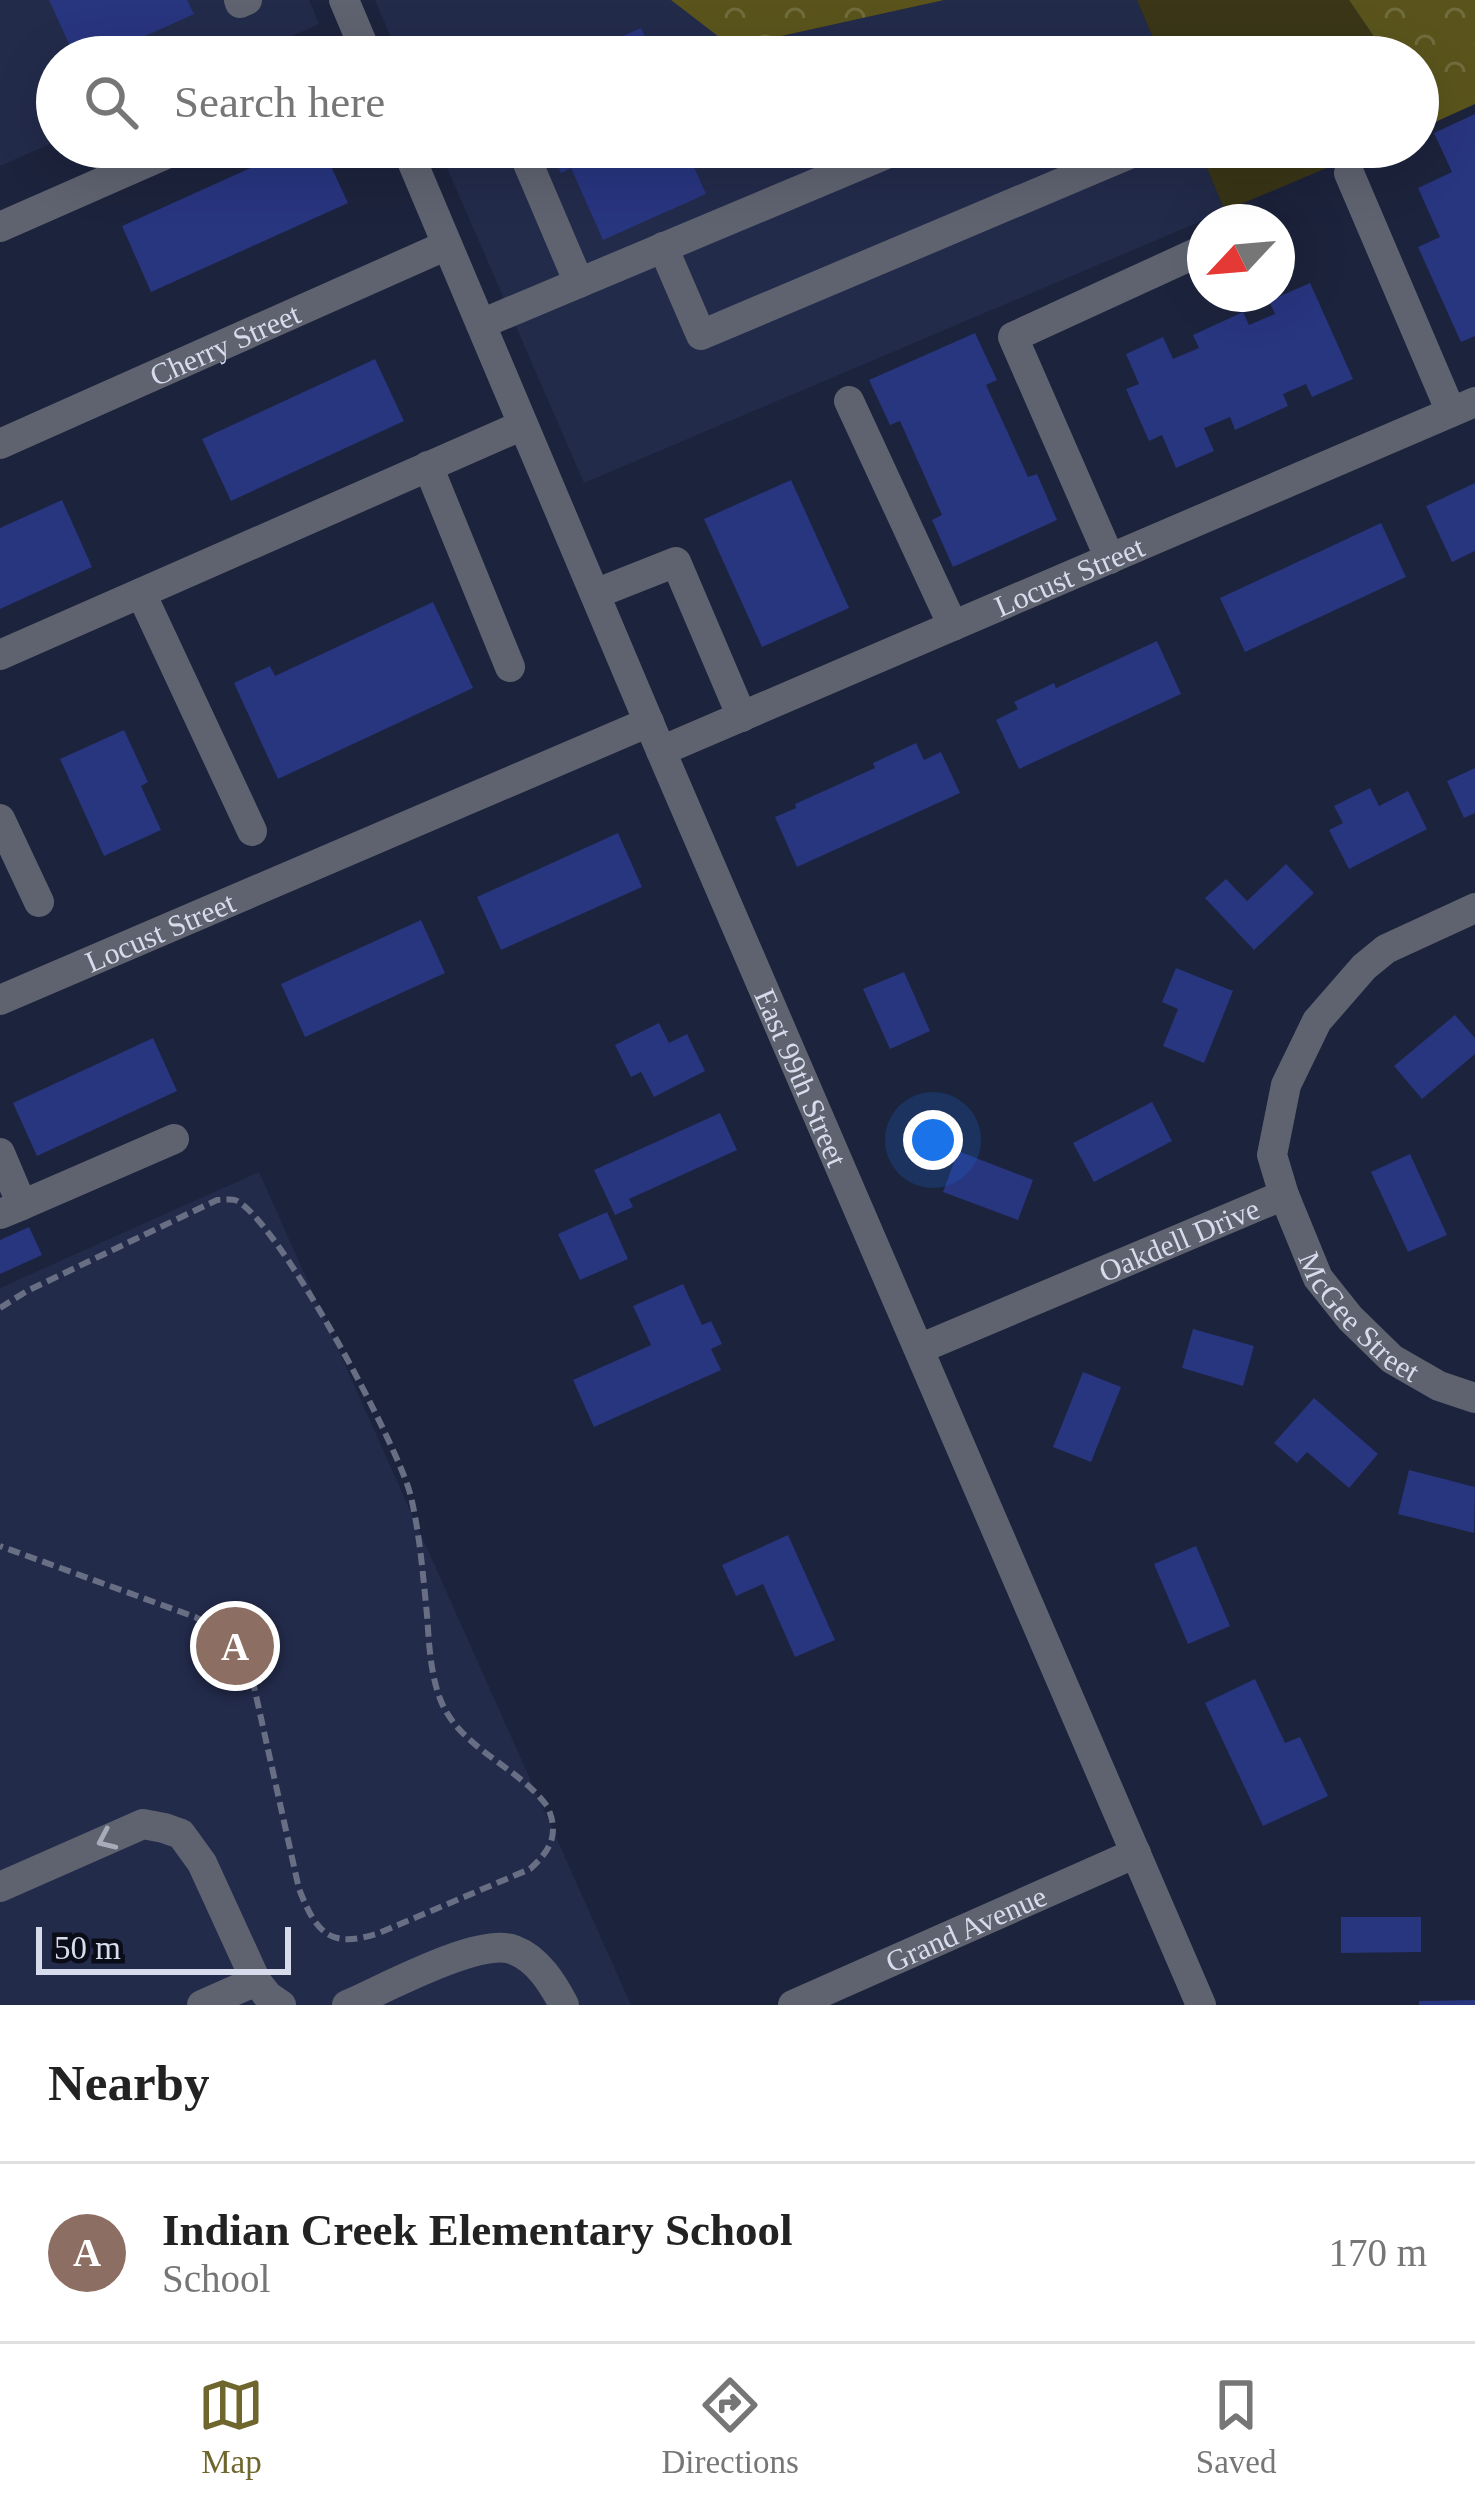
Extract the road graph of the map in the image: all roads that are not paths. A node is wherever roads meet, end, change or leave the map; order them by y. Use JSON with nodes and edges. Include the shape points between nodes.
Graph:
{"nodes":[{"id":1,"x":344,"y":0,"type":"edge"},
{"id":2,"x":359,"y":36,"type":"edge"},
{"id":3,"x":134,"y":168,"type":"edge"},
{"id":4,"x":415,"y":168,"type":"edge"},
{"id":5,"x":530,"y":168,"type":"edge"},
{"id":6,"x":853,"y":168,"type":"edge"},
{"id":7,"x":1095,"y":168,"type":"edge"},
{"id":8,"x":1348,"y":173,"type":"dead end"},
{"id":9,"x":0,"y":227,"type":"edge"},
{"id":10,"x":447,"y":245,"type":"junction"},
{"id":11,"x":663,"y":248,"type":"junction"},
{"id":12,"x":1187,"y":257,"type":"edge"},
{"id":13,"x":579,"y":283,"type":"junction"},
{"id":14,"x":481,"y":324,"type":"junction"},
{"id":15,"x":848,"y":401,"type":"dead end"},
{"id":16,"x":1463,"y":407,"type":"edge"},
{"id":17,"x":523,"y":424,"type":"junction"},
{"id":18,"x":0,"y":444,"type":"edge"},
{"id":19,"x":428,"y":466,"type":"junction"},
{"id":20,"x":1110,"y":559,"type":"junction"},
{"id":21,"x":141,"y":593,"type":"junction"},
{"id":22,"x":595,"y":594,"type":"junction"},
{"id":23,"x":953,"y":626,"type":"junction"},
{"id":24,"x":0,"y":655,"type":"edge"},
{"id":25,"x":510,"y":667,"type":"dead end"},
{"id":26,"x":742,"y":717,"type":"junction"},
{"id":27,"x":649,"y":722,"type":"junction"},
{"id":28,"x":661,"y":751,"type":"junction"},
{"id":29,"x":0,"y":819,"type":"edge"},
{"id":30,"x":252,"y":831,"type":"dead end"},
{"id":31,"x":39,"y":902,"type":"dead end"},
{"id":32,"x":1475,"y":908,"type":"edge"},
{"id":33,"x":0,"y":1000,"type":"edge"},
{"id":34,"x":174,"y":1138,"type":"dead end"},
{"id":35,"x":0,"y":1153,"type":"edge"},
{"id":36,"x":1284,"y":1195,"type":"junction"},
{"id":37,"x":11,"y":1209,"type":"edge"},
{"id":38,"x":919,"y":1349,"type":"junction"},
{"id":39,"x":1475,"y":1398,"type":"edge"},
{"id":40,"x":1136,"y":1853,"type":"junction"},
{"id":41,"x":0,"y":1887,"type":"edge"},
{"id":42,"x":256,"y":1981,"type":"junction"},
{"id":43,"x":202,"y":2005,"type":"edge"},
{"id":44,"x":281,"y":2005,"type":"edge"},
{"id":45,"x":347,"y":2005,"type":"edge"},
{"id":46,"x":564,"y":2005,"type":"edge"},
{"id":47,"x":793,"y":2005,"type":"edge"},
{"id":48,"x":1201,"y":2005,"type":"edge"}],
"edges":[{"from":1,"to":2,"type":"street"},
{"from":3,"to":9,"type":"street"},
{"from":4,"to":10,"type":"street","name":"East 99th Street"},
{"from":5,"to":13,"type":"street"},
{"from":6,"to":11,"type":"street"},
{"from":7,"to":11,"type":"street","via":[[701,335]]},
{"from":8,"to":16,"type":"street"},
{"from":10,"to":14,"type":"street","name":"East 99th Street"},
{"from":10,"to":18,"type":"street","name":"Cherry Street"},
{"from":11,"to":13,"type":"street"},
{"from":12,"to":20,"type":"street","via":[[1013,337]]},
{"from":13,"to":14,"type":"street"},
{"from":14,"to":17,"type":"street","name":"East 99th Street"},
{"from":15,"to":23,"type":"street"},
{"from":16,"to":20,"type":"street","name":"Locust Street"},
{"from":17,"to":19,"type":"street"},
{"from":17,"to":22,"type":"street","name":"East 99th Street"},
{"from":19,"to":21,"type":"street"},
{"from":19,"to":25,"type":"street"},
{"from":20,"to":23,"type":"street","name":"Locust Street"},
{"from":21,"to":24,"type":"street"},
{"from":21,"to":30,"type":"street"},
{"from":22,"to":26,"type":"street","via":[[676,562]]},
{"from":22,"to":27,"type":"street","name":"East 99th Street"},
{"from":23,"to":26,"type":"street","name":"Locust Street"},
{"from":26,"to":28,"type":"street","name":"Locust Street"},
{"from":27,"to":28,"type":"street","name":"East 99th Street"},
{"from":27,"to":33,"type":"street","name":"Locust Street"},
{"from":28,"to":38,"type":"street","name":"East 99th Street"},
{"from":29,"to":31,"type":"street"},
{"from":32,"to":36,"type":"street","name":"Oakdell Drive","via":[[1386,949],[1317,1021],[1286,1085],[1272,1155]]},
{"from":34,"to":37,"type":"street"},
{"from":35,"to":37,"type":"street"},
{"from":36,"to":38,"type":"street","name":"Oakdell Drive"},
{"from":36,"to":39,"type":"street","name":"McGee Street","via":[[1318,1278],[1350,1318],[1392,1359]]},
{"from":38,"to":40,"type":"street","name":"East 99th Street"},
{"from":40,"to":47,"type":"street","name":"Grand Avenue"},
{"from":40,"to":48,"type":"street","name":"East 99th Street"},
{"from":42,"to":41,"type":"street","one_way":true,"via":[[181,1834],[143,1824]]},
{"from":42,"to":43,"type":"street"},
{"from":42,"to":44,"type":"street"},
{"from":45,"to":46,"type":"street","via":[[490,1948],[530,1960]]}]}
